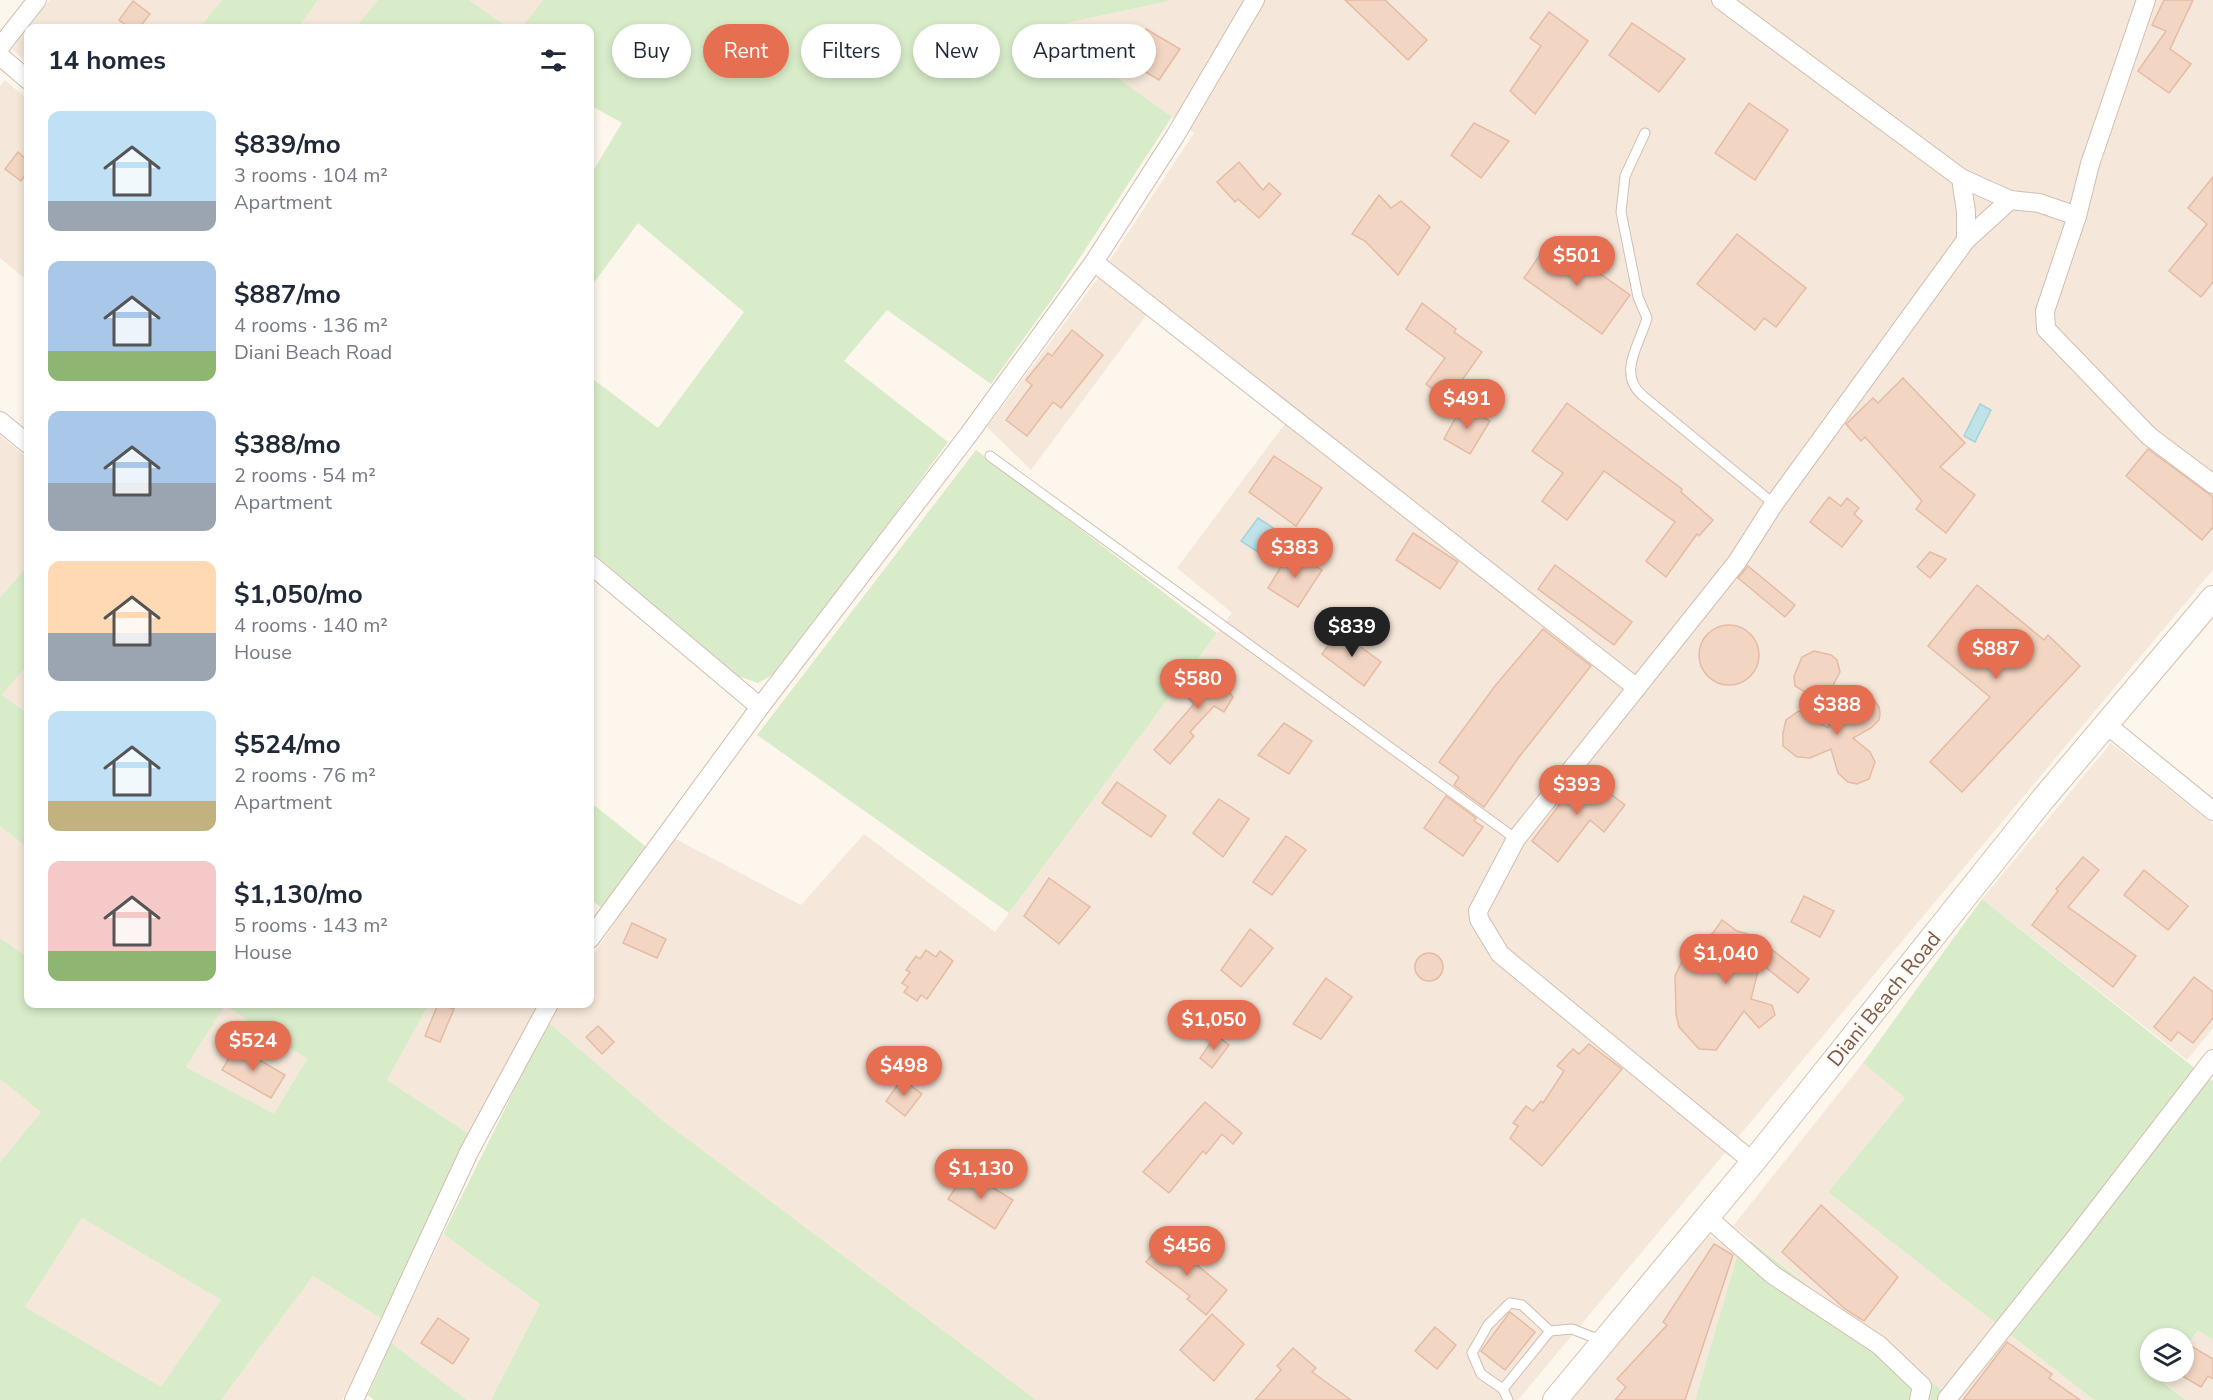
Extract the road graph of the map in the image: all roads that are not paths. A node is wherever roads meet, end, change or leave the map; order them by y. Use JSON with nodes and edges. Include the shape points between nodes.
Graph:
{"nodes":[{"id":1,"x":37,"y":0,"type":"edge"},
{"id":2,"x":1255,"y":0,"type":"edge"},
{"id":3,"x":1721,"y":0,"type":"edge"},
{"id":4,"x":2146,"y":0,"type":"edge"},
{"id":5,"x":0,"y":47,"type":"edge"},
{"id":6,"x":0,"y":56,"type":"edge"},
{"id":7,"x":24,"y":77,"type":"edge"},
{"id":8,"x":1645,"y":133,"type":"dead end"},
{"id":9,"x":1961,"y":178,"type":"junction"},
{"id":10,"x":2010,"y":200,"type":"junction"},
{"id":11,"x":2077,"y":216,"type":"junction"},
{"id":12,"x":1966,"y":240,"type":"junction"},
{"id":13,"x":1094,"y":262,"type":"junction"},
{"id":14,"x":0,"y":421,"type":"edge"},
{"id":15,"x":24,"y":441,"type":"edge"},
{"id":16,"x":990,"y":456,"type":"dead end"},
{"id":17,"x":2213,"y":484,"type":"edge"},
{"id":18,"x":1774,"y":504,"type":"junction"},
{"id":19,"x":594,"y":567,"type":"edge"},
{"id":20,"x":2213,"y":598,"type":"edge"},
{"id":21,"x":1637,"y":688,"type":"junction"},
{"id":22,"x":760,"y":707,"type":"junction"},
{"id":23,"x":2107,"y":725,"type":"junction"},
{"id":24,"x":2213,"y":811,"type":"edge"},
{"id":25,"x":1516,"y":839,"type":"junction"},
{"id":26,"x":595,"y":915,"type":"edge"},
{"id":27,"x":547,"y":1008,"type":"edge"},
{"id":28,"x":2213,"y":1059,"type":"edge"},
{"id":29,"x":1753,"y":1162,"type":"junction"},
{"id":30,"x":1707,"y":1217,"type":"junction"},
{"id":31,"x":1550,"y":1331,"type":"junction"},
{"id":32,"x":1603,"y":1341,"type":"junction"},
{"id":33,"x":1503,"y":1389,"type":"junction"},
{"id":34,"x":1920,"y":1393,"type":"edge"},
{"id":35,"x":354,"y":1400,"type":"edge"},
{"id":36,"x":1508,"y":1400,"type":"edge"},
{"id":37,"x":1555,"y":1400,"type":"edge"},
{"id":38,"x":1947,"y":1400,"type":"edge"}],
"edges":[{"from":1,"to":5,"type":"street"},
{"from":2,"to":13,"type":"street","via":[[1175,136]]},
{"from":3,"to":9,"type":"street"},
{"from":4,"to":11,"type":"street","via":[[2090,164]]},
{"from":6,"to":7,"type":"street"},
{"from":8,"to":18,"type":"lane","via":[[1622,190],[1621,212],[1638,297],[1647,318],[1635,347],[1629,378],[1642,396]]},
{"from":9,"to":10,"type":"street"},
{"from":9,"to":12,"type":"street"},
{"from":10,"to":11,"type":"street","via":[[2039,203]]},
{"from":10,"to":12,"type":"street"},
{"from":11,"to":17,"type":"street","via":[[2044,311],[2046,329],[2149,436]]},
{"from":12,"to":18,"type":"street"},
{"from":13,"to":21,"type":"street"},
{"from":13,"to":22,"type":"street","via":[[969,434]]},
{"from":14,"to":15,"type":"street"},
{"from":16,"to":25,"type":"lane"},
{"from":18,"to":21,"type":"street","via":[[1737,562]]},
{"from":19,"to":22,"type":"street"},
{"from":20,"to":23,"type":"main road","name":"Diani Beach Road"},
{"from":21,"to":25,"type":"street"},
{"from":22,"to":26,"type":"street"},
{"from":23,"to":24,"type":"street"},
{"from":23,"to":29,"type":"main road","name":"Diani Beach Road","via":[[2043,799]]},
{"from":25,"to":29,"type":"street","via":[[1478,911],[1500,954]]},
{"from":27,"to":35,"type":"street","via":[[469,1152]]},
{"from":28,"to":38,"type":"street"},
{"from":29,"to":30,"type":"main road","name":"Diani Beach Road"},
{"from":30,"to":32,"type":"main road","name":"Diani Beach Road"},
{"from":30,"to":34,"type":"street","via":[[1773,1275],[1879,1345]]},
{"from":31,"to":32,"type":"lane","via":[[1572,1329]]},
{"from":31,"to":33,"type":"lane"},
{"from":31,"to":33,"type":"lane","via":[[1522,1305],[1510,1303],[1488,1325],[1472,1353],[1481,1374]]},
{"from":32,"to":37,"type":"main road","name":"Diani Beach Road"},
{"from":33,"to":36,"type":"lane"},
{"from":34,"to":38,"type":"street"}]}
